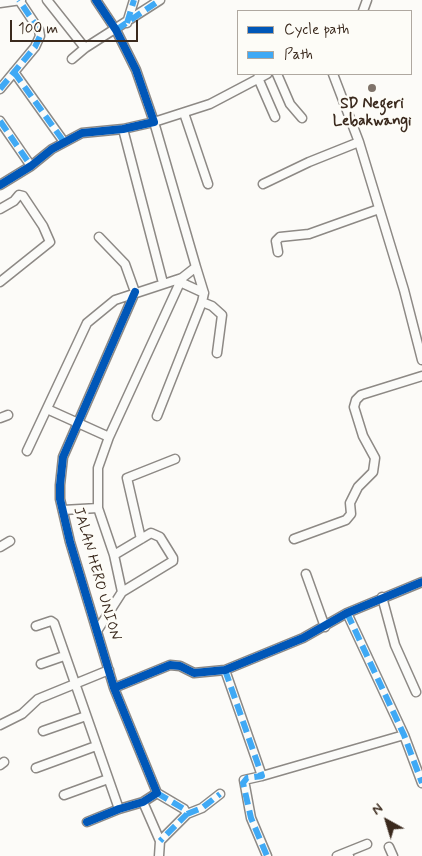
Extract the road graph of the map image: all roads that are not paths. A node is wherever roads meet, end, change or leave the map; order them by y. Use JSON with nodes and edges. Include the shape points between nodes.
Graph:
{"nodes":[{"id":1,"x":20,"y":0,"type":"edge"},
{"id":2,"x":47,"y":0,"type":"edge"},
{"id":3,"x":96,"y":0,"type":"edge"},
{"id":4,"x":134,"y":0,"type":"edge"},
{"id":5,"x":160,"y":0,"type":"edge"},
{"id":6,"x":0,"y":3,"type":"edge"},
{"id":7,"x":127,"y":23,"type":"junction"},
{"id":8,"x":116,"y":30,"type":"junction"},
{"id":9,"x":85,"y":48,"type":"junction"},
{"id":10,"x":72,"y":59,"type":"dead end"},
{"id":11,"x":14,"y":72,"type":"junction"},
{"id":12,"x":265,"y":75,"type":"edge"},
{"id":13,"x":277,"y":75,"type":"edge"},
{"id":14,"x":333,"y":75,"type":"edge"},
{"id":15,"x":258,"y":78,"type":"junction"},
{"id":16,"x":0,"y":89,"type":"edge"},
{"id":17,"x":184,"y":113,"type":"junction"},
{"id":18,"x":275,"y":117,"type":"dead end"},
{"id":19,"x":302,"y":118,"type":"dead end"},
{"id":20,"x":0,"y":120,"type":"edge"},
{"id":21,"x":154,"y":122,"type":"junction"},
{"id":22,"x":123,"y":129,"type":"junction"},
{"id":23,"x":64,"y":142,"type":"junction"},
{"id":24,"x":359,"y":142,"type":"junction"},
{"id":25,"x":31,"y":166,"type":"junction"},
{"id":26,"x":208,"y":184,"type":"dead end"},
{"id":27,"x":263,"y":184,"type":"dead end"},
{"id":28,"x":0,"y":185,"type":"edge"},
{"id":29,"x":0,"y":209,"type":"edge"},
{"id":30,"x":379,"y":209,"type":"junction"},
{"id":31,"x":99,"y":237,"type":"dead end"},
{"id":32,"x":278,"y":252,"type":"dead end"},
{"id":33,"x":196,"y":267,"type":"junction"},
{"id":34,"x":181,"y":280,"type":"junction"},
{"id":35,"x":0,"y":282,"type":"edge"},
{"id":36,"x":163,"y":283,"type":"junction"},
{"id":37,"x":135,"y":292,"type":"junction"},
{"id":38,"x":204,"y":293,"type":"junction"},
{"id":39,"x":202,"y":302,"type":"junction"},
{"id":40,"x":216,"y":353,"type":"dead end"},
{"id":41,"x":422,"y":360,"type":"edge"},
{"id":42,"x":422,"y":376,"type":"edge"},
{"id":43,"x":47,"y":409,"type":"junction"},
{"id":44,"x":8,"y":415,"type":"dead end"},
{"id":45,"x":157,"y":416,"type":"dead end"},
{"id":46,"x":0,"y":418,"type":"edge"},
{"id":47,"x":77,"y":422,"type":"junction"},
{"id":48,"x":109,"y":437,"type":"junction"},
{"id":49,"x":27,"y":451,"type":"dead end"},
{"id":50,"x":175,"y":459,"type":"dead end"},
{"id":51,"x":98,"y":508,"type":"junction"},
{"id":52,"x":63,"y":510,"type":"junction"},
{"id":53,"x":141,"y":539,"type":"junction"},
{"id":54,"x":294,"y":539,"type":"dead end"},
{"id":55,"x":10,"y":541,"type":"dead end"},
{"id":56,"x":0,"y":547,"type":"edge"},
{"id":57,"x":114,"y":555,"type":"junction"},
{"id":58,"x":306,"y":574,"type":"dead end"},
{"id":59,"x":422,"y":582,"type":"edge"},
{"id":60,"x":122,"y":592,"type":"junction"},
{"id":61,"x":382,"y":597,"type":"junction"},
{"id":62,"x":348,"y":613,"type":"junction"},
{"id":63,"x":36,"y":626,"type":"dead end"},
{"id":64,"x":325,"y":627,"type":"junction"},
{"id":65,"x":97,"y":631,"type":"junction"},
{"id":66,"x":64,"y":656,"type":"junction"},
{"id":67,"x":41,"y":664,"type":"dead end"},
{"id":68,"x":109,"y":670,"type":"junction"},
{"id":69,"x":225,"y":670,"type":"junction"},
{"id":70,"x":76,"y":683,"type":"junction"},
{"id":71,"x":114,"y":688,"type":"junction"},
{"id":72,"x":416,"y":692,"type":"dead end"},
{"id":73,"x":86,"y":716,"type":"junction"},
{"id":74,"x":0,"y":726,"type":"edge"},
{"id":75,"x":43,"y":731,"type":"dead end"},
{"id":76,"x":404,"y":735,"type":"junction"},
{"id":77,"x":96,"y":746,"type":"junction"},
{"id":78,"x":36,"y":768,"type":"dead end"},
{"id":79,"x":262,"y":776,"type":"junction"},
{"id":80,"x":108,"y":779,"type":"junction"},
{"id":81,"x":422,"y":783,"type":"edge"},
{"id":82,"x":157,"y":793,"type":"junction"},
{"id":83,"x":220,"y":794,"type":"dead end"},
{"id":84,"x":64,"y":796,"type":"dead end"},
{"id":85,"x":143,"y":802,"type":"junction"},
{"id":86,"x":119,"y":809,"type":"junction"},
{"id":87,"x":187,"y":814,"type":"junction"},
{"id":88,"x":87,"y":822,"type":"dead end"},
{"id":89,"x":160,"y":841,"type":"junction"},
{"id":90,"x":367,"y":844,"type":"dead end"},
{"id":91,"x":389,"y":847,"type":"dead end"},
{"id":92,"x":348,"y":854,"type":"edge"},
{"id":93,"x":159,"y":856,"type":"edge"},
{"id":94,"x":266,"y":856,"type":"edge"},
{"id":95,"x":337,"y":856,"type":"edge"},
{"id":96,"x":393,"y":856,"type":"edge"}],
"edges":[{"from":1,"to":6,"type":"street"},
{"from":1,"to":11,"type":"street","via":[[40,36]]},
{"from":2,"to":9,"type":"street"},
{"from":3,"to":8,"type":"street"},
{"from":4,"to":7,"type":"street"},
{"from":5,"to":7,"type":"street"},
{"from":7,"to":8,"type":"street"},
{"from":8,"to":9,"type":"street"},
{"from":8,"to":21,"type":"street","via":[[142,85]]},
{"from":9,"to":10,"type":"street"},
{"from":11,"to":16,"type":"street"},
{"from":11,"to":23,"type":"street"},
{"from":12,"to":15,"type":"street"},
{"from":13,"to":19,"type":"street","via":[[290,104]]},
{"from":14,"to":24,"type":"street"},
{"from":15,"to":17,"type":"street","via":[[210,104]]},
{"from":15,"to":18,"type":"street"},
{"from":17,"to":21,"type":"street"},
{"from":17,"to":26,"type":"street"},
{"from":20,"to":25,"type":"street"},
{"from":21,"to":22,"type":"street"},
{"from":21,"to":33,"type":"street"},
{"from":22,"to":23,"type":"street","via":[[91,131]]},
{"from":22,"to":36,"type":"street"},
{"from":23,"to":25,"type":"street"},
{"from":24,"to":27,"type":"street"},
{"from":24,"to":30,"type":"street"},
{"from":25,"to":28,"type":"street"},
{"from":29,"to":35,"type":"street","via":[[14,202],[19,195],[23,196],[50,240]]},
{"from":30,"to":32,"type":"street","via":[[310,234],[280,237],[276,241]]},
{"from":30,"to":41,"type":"street"},
{"from":31,"to":37,"type":"street","via":[[125,264]]},
{"from":33,"to":34,"type":"street"},
{"from":33,"to":38,"type":"street"},
{"from":34,"to":36,"type":"street"},
{"from":34,"to":38,"type":"street"},
{"from":34,"to":48,"type":"street"},
{"from":36,"to":37,"type":"street"},
{"from":37,"to":43,"type":"street","via":[[115,300],[87,323]]},
{"from":37,"to":47,"type":"street","name":"JALAN HERO UNION"},
{"from":38,"to":39,"type":"street"},
{"from":39,"to":40,"type":"street","via":[[222,315]]},
{"from":39,"to":45,"type":"street"},
{"from":42,"to":54,"type":"street","via":[[356,400],[354,407],[363,436],[375,458],[374,472],[358,487],[350,503],[351,514],[346,520]]},
{"from":43,"to":47,"type":"street"},
{"from":43,"to":49,"type":"street"},
{"from":44,"to":46,"type":"street"},
{"from":47,"to":48,"type":"street"},
{"from":47,"to":52,"type":"street","name":"JALAN HERO UNION","via":[[60,468]]},
{"from":48,"to":51,"type":"street","via":[[98,468]]},
{"from":50,"to":53,"type":"street","via":[[127,478]]},
{"from":51,"to":52,"type":"street"},
{"from":51,"to":57,"type":"street"},
{"from":52,"to":65,"type":"street","name":"JALAN HERO UNION"},
{"from":53,"to":57,"type":"street"},
{"from":53,"to":60,"type":"street","via":[[151,533],[160,537],[173,561]]},
{"from":55,"to":56,"type":"street"},
{"from":57,"to":60,"type":"street"},
{"from":58,"to":64,"type":"street"},
{"from":59,"to":61,"type":"street"},
{"from":60,"to":65,"type":"street"},
{"from":61,"to":62,"type":"street"},
{"from":61,"to":72,"type":"street","via":[[395,645]]},
{"from":62,"to":64,"type":"street"},
{"from":62,"to":76,"type":"street"},
{"from":63,"to":66,"type":"street","via":[[54,623]]},
{"from":64,"to":69,"type":"street"},
{"from":65,"to":68,"type":"street","name":"JALAN HERO UNION"},
{"from":66,"to":67,"type":"street"},
{"from":66,"to":70,"type":"street"},
{"from":68,"to":70,"type":"street"},
{"from":68,"to":71,"type":"street","name":"JALAN HERO UNION"},
{"from":69,"to":71,"type":"street","via":[[194,673],[170,665]]},
{"from":69,"to":79,"type":"street"},
{"from":70,"to":73,"type":"street"},
{"from":70,"to":74,"type":"street","via":[[38,699],[22,714]]},
{"from":71,"to":82,"type":"street","name":"JALAN HERO UNION"},
{"from":73,"to":75,"type":"street"},
{"from":73,"to":77,"type":"street"},
{"from":76,"to":79,"type":"street"},
{"from":76,"to":81,"type":"street"},
{"from":77,"to":78,"type":"street"},
{"from":77,"to":80,"type":"street"},
{"from":79,"to":94,"type":"street","via":[[247,778],[243,783],[251,818]]},
{"from":80,"to":84,"type":"street"},
{"from":80,"to":86,"type":"street"},
{"from":82,"to":85,"type":"street"},
{"from":82,"to":87,"type":"street"},
{"from":83,"to":87,"type":"street","via":[[197,811]]},
{"from":85,"to":86,"type":"street"},
{"from":85,"to":89,"type":"street"},
{"from":86,"to":88,"type":"street"},
{"from":87,"to":89,"type":"street"},
{"from":89,"to":93,"type":"street"},
{"from":90,"to":92,"type":"street"},
{"from":91,"to":96,"type":"street"},
{"from":92,"to":95,"type":"street"}]}
